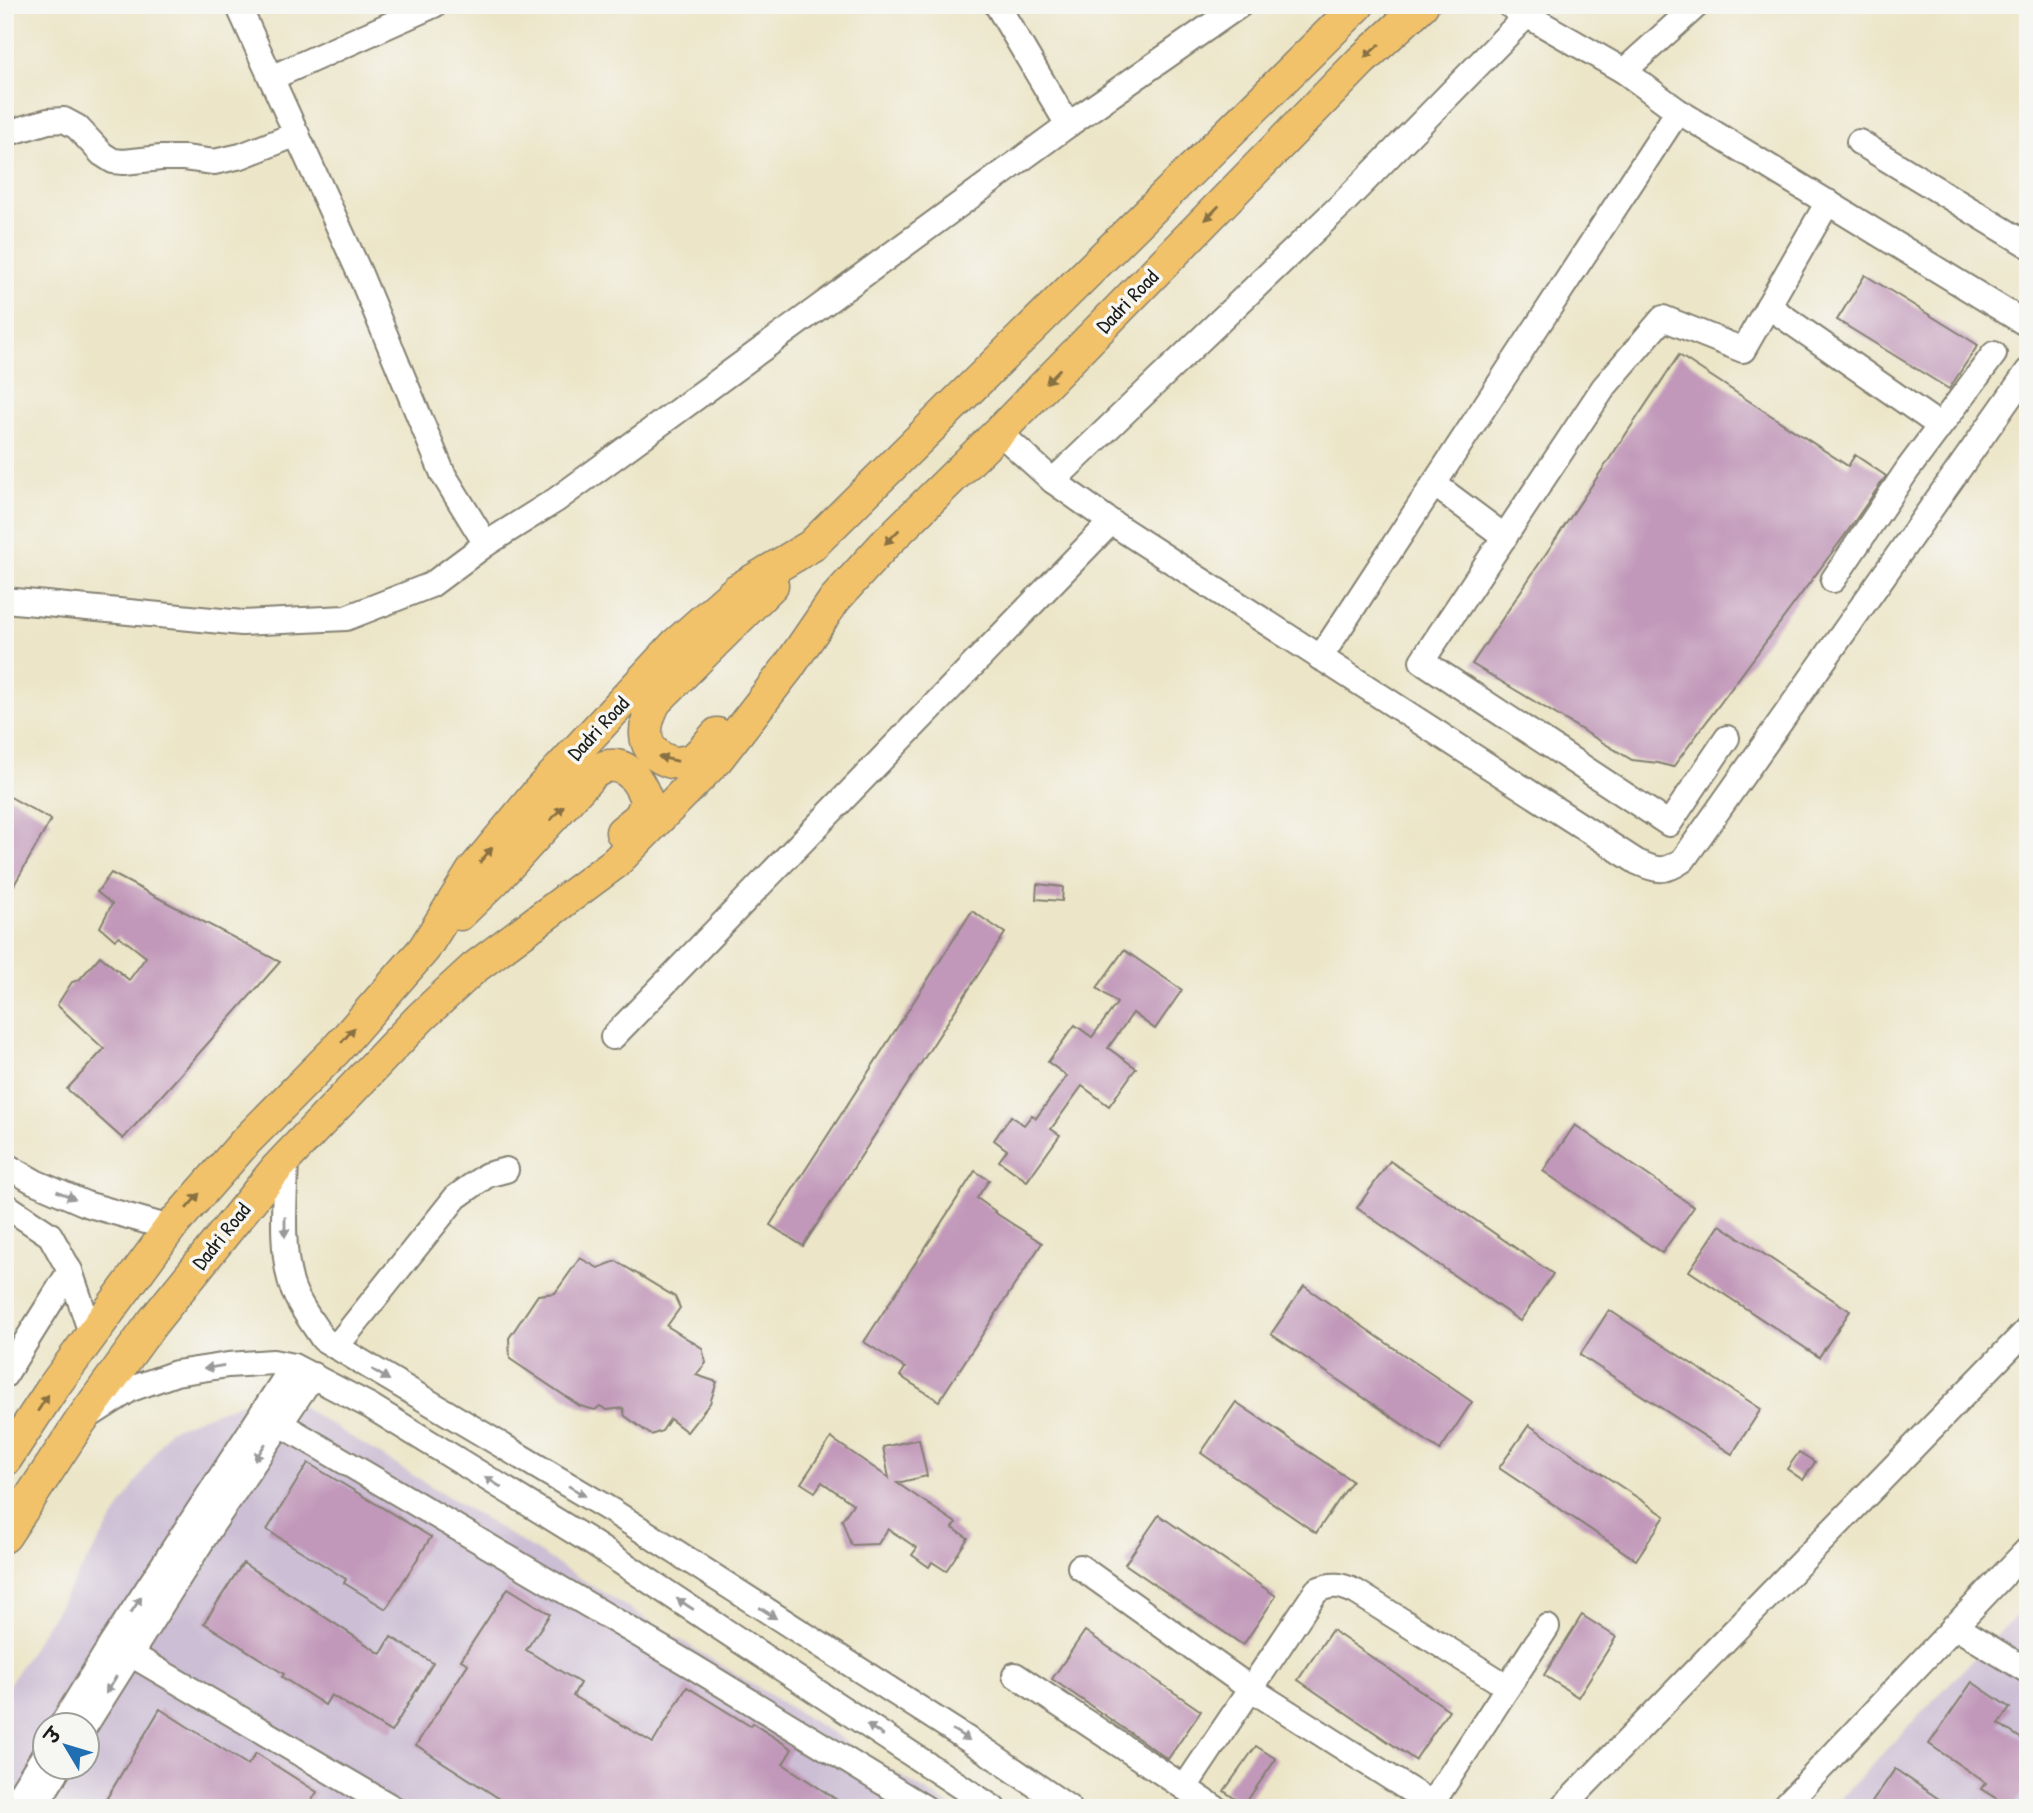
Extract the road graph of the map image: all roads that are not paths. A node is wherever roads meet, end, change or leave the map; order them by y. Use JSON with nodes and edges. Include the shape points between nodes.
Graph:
{"nodes":[{"id":1,"x":238,"y":5,"type":"edge"},
{"id":2,"x":434,"y":5,"type":"edge"},
{"id":3,"x":997,"y":5,"type":"edge"},
{"id":4,"x":1240,"y":5,"type":"edge"},
{"id":5,"x":1358,"y":5,"type":"edge"},
{"id":6,"x":1422,"y":5,"type":"edge"},
{"id":7,"x":1697,"y":5,"type":"edge"},
{"id":8,"x":1518,"y":10,"type":"edge"},
{"id":9,"x":381,"y":16,"type":"edge"},
{"id":10,"x":1624,"y":71,"type":"junction"},
{"id":11,"x":271,"y":78,"type":"junction"},
{"id":12,"x":1678,"y":111,"type":"junction"},
{"id":13,"x":1068,"y":125,"type":"junction"},
{"id":14,"x":5,"y":134,"type":"edge"},
{"id":15,"x":297,"y":134,"type":"junction"},
{"id":16,"x":1859,"y":142,"type":"dead end"},
{"id":17,"x":1828,"y":202,"type":"junction"},
{"id":18,"x":2028,"y":245,"type":"edge"},
{"id":19,"x":1768,"y":306,"type":"junction"},
{"id":20,"x":2028,"y":325,"type":"edge"},
{"id":21,"x":1994,"y":354,"type":"dead end"},
{"id":22,"x":2028,"y":371,"type":"edge"},
{"id":23,"x":1940,"y":426,"type":"junction"},
{"id":24,"x":999,"y":432,"type":"junction"},
{"id":25,"x":1053,"y":481,"type":"junction"},
{"id":26,"x":1434,"y":484,"type":"junction"},
{"id":27,"x":1111,"y":522,"type":"junction"},
{"id":28,"x":1505,"y":537,"type":"junction"},
{"id":29,"x":486,"y":544,"type":"junction"},
{"id":30,"x":811,"y":546,"type":"junction"},
{"id":31,"x":1833,"y":580,"type":"dead end"},
{"id":32,"x":835,"y":599,"type":"junction"},
{"id":33,"x":5,"y":600,"type":"edge"},
{"id":34,"x":1320,"y":658,"type":"junction"},
{"id":35,"x":1727,"y":738,"type":"dead end"},
{"id":36,"x":424,"y":949,"type":"junction"},
{"id":37,"x":474,"y":968,"type":"junction"},
{"id":38,"x":613,"y":1037,"type":"dead end"},
{"id":39,"x":286,"y":1159,"type":"junction"},
{"id":40,"x":5,"y":1165,"type":"edge"},
{"id":41,"x":506,"y":1170,"type":"dead end"},
{"id":42,"x":5,"y":1205,"type":"edge"},
{"id":43,"x":170,"y":1228,"type":"junction"},
{"id":44,"x":70,"y":1271,"type":"junction"},
{"id":45,"x":2028,"y":1329,"type":"edge"},
{"id":46,"x":92,"y":1336,"type":"junction"},
{"id":47,"x":336,"y":1347,"type":"junction"},
{"id":48,"x":303,"y":1371,"type":"junction"},
{"id":49,"x":5,"y":1375,"type":"edge"},
{"id":50,"x":429,"y":1403,"type":"junction"},
{"id":51,"x":270,"y":1418,"type":"junction"},
{"id":52,"x":80,"y":1422,"type":"junction"},
{"id":53,"x":411,"y":1431,"type":"junction"},
{"id":54,"x":5,"y":1460,"type":"edge"},
{"id":55,"x":5,"y":1536,"type":"edge"},
{"id":56,"x":2028,"y":1549,"type":"edge"},
{"id":57,"x":1080,"y":1567,"type":"dead end"},
{"id":58,"x":1954,"y":1626,"type":"junction"},
{"id":59,"x":1547,"y":1628,"type":"dead end"},
{"id":60,"x":121,"y":1648,"type":"junction"},
{"id":61,"x":2028,"y":1671,"type":"edge"},
{"id":62,"x":1016,"y":1675,"type":"dead end"},
{"id":63,"x":1508,"y":1687,"type":"junction"},
{"id":64,"x":1251,"y":1689,"type":"junction"},
{"id":65,"x":72,"y":1712,"type":"edge"},
{"id":66,"x":91,"y":1712,"type":"edge"},
{"id":67,"x":32,"y":1774,"type":"edge"},
{"id":68,"x":51,"y":1782,"type":"edge"},
{"id":69,"x":1185,"y":1787,"type":"junction"},
{"id":70,"x":380,"y":1804,"type":"edge"},
{"id":71,"x":1431,"y":1806,"type":"edge"},
{"id":72,"x":11,"y":1808,"type":"edge"},
{"id":73,"x":34,"y":1808,"type":"edge"},
{"id":74,"x":925,"y":1808,"type":"edge"},
{"id":75,"x":993,"y":1808,"type":"edge"},
{"id":76,"x":1069,"y":1808,"type":"edge"},
{"id":77,"x":1215,"y":1808,"type":"edge"},
{"id":78,"x":1562,"y":1808,"type":"edge"},
{"id":79,"x":1783,"y":1808,"type":"edge"}],
"edges":[{"from":1,"to":11,"type":"street"},
{"from":2,"to":9,"type":"street"},
{"from":3,"to":13,"type":"street"},
{"from":4,"to":13,"type":"street"},
{"from":5,"to":30,"type":"main road","name":"Dadri Road"},
{"from":6,"to":24,"type":"main road","name":"Dadri Road","one_way":true,"via":[[1361,61]]},
{"from":7,"to":10,"type":"street"},
{"from":8,"to":10,"type":"street"},
{"from":8,"to":25,"type":"street","via":[[1342,204]]},
{"from":9,"to":11,"type":"street"},
{"from":10,"to":12,"type":"street"},
{"from":11,"to":15,"type":"street"},
{"from":12,"to":17,"type":"street"},
{"from":12,"to":26,"type":"street"},
{"from":13,"to":29,"type":"street","via":[[556,500]]},
{"from":14,"to":15,"type":"street","via":[[64,120],[102,154],[124,162],[161,158],[214,162]]},
{"from":15,"to":29,"type":"street","via":[[443,474]]},
{"from":16,"to":18,"type":"street"},
{"from":17,"to":19,"type":"street"},
{"from":17,"to":20,"type":"street"},
{"from":19,"to":23,"type":"street"},
{"from":19,"to":28,"type":"street","via":[[1743,350],[1662,318],[1604,387]]},
{"from":21,"to":23,"type":"street"},
{"from":22,"to":34,"type":"street","via":[[1683,860],[1670,869],[1637,862]]},
{"from":23,"to":31,"type":"street"},
{"from":24,"to":25,"type":"street"},
{"from":24,"to":32,"type":"main road","name":"Dadri Road","one_way":true},
{"from":25,"to":27,"type":"street"},
{"from":26,"to":28,"type":"street"},
{"from":26,"to":34,"type":"street"},
{"from":27,"to":34,"type":"street"},
{"from":27,"to":38,"type":"street"},
{"from":28,"to":35,"type":"street","via":[[1422,661],[1669,824]]},
{"from":29,"to":33,"type":"street","via":[[432,585],[346,618],[242,623]]},
{"from":32,"to":30,"type":"main road","name":"Dadri Road","one_way":true,"via":[[769,668],[729,722],[694,758],[675,763],[656,756],[646,740],[647,718],[655,702]]},
{"from":36,"to":30,"type":"main road","name":"Dadri Road","one_way":true,"via":[[472,872],[505,831],[676,644],[737,590]]},
{"from":32,"to":37,"type":"main road","name":"Dadri Road","via":[[717,759],[615,863]]},
{"from":36,"to":37,"type":"main road","name":"Dadri Road","one_way":true,"via":[[593,774],[608,766],[636,777],[647,802],[640,817],[545,896]]},
{"from":43,"to":36,"type":"main road","name":"Dadri Road","one_way":true},
{"from":37,"to":39,"type":"main road","name":"Dadri Road"},
{"from":39,"to":47,"type":"street","one_way":true,"via":[[285,1246],[291,1284],[323,1339]]},
{"from":39,"to":52,"type":"main road","name":"Dadri Road","via":[[152,1323]]},
{"from":40,"to":43,"type":"street","one_way":true,"via":[[86,1204]]},
{"from":41,"to":47,"type":"street","via":[[487,1175],[456,1197]]},
{"from":42,"to":44,"type":"street","via":[[50,1235]]},
{"from":43,"to":46,"type":"main road","name":"Dadri Road"},
{"from":44,"to":46,"type":"street"},
{"from":44,"to":49,"type":"street"},
{"from":45,"to":78,"type":"street"},
{"from":54,"to":46,"type":"main road","name":"Dadri Road","one_way":true},
{"from":47,"to":50,"type":"street","one_way":true},
{"from":48,"to":51,"type":"street"},
{"from":48,"to":52,"type":"street","one_way":true,"via":[[282,1363],[176,1373],[131,1389]]},
{"from":48,"to":53,"type":"street"},
{"from":50,"to":53,"type":"street"},
{"from":50,"to":76,"type":"street","one_way":true,"via":[[612,1511]]},
{"from":51,"to":60,"type":"street"},
{"from":51,"to":74,"type":"street"},
{"from":52,"to":55,"type":"main road","name":"Dadri Road"},
{"from":75,"to":53,"type":"street","one_way":true,"via":[[586,1539]]},
{"from":56,"to":58,"type":"street"},
{"from":57,"to":64,"type":"street"},
{"from":58,"to":61,"type":"street"},
{"from":58,"to":79,"type":"street"},
{"from":59,"to":63,"type":"street"},
{"from":60,"to":65,"type":"street"},
{"from":60,"to":66,"type":"street","one_way":true},
{"from":60,"to":70,"type":"street"},
{"from":62,"to":69,"type":"street"},
{"from":63,"to":64,"type":"street","via":[[1356,1592],[1329,1585],[1317,1590]]},
{"from":63,"to":71,"type":"street"},
{"from":64,"to":69,"type":"street"},
{"from":64,"to":71,"type":"street"},
{"from":67,"to":72,"type":"street"},
{"from":68,"to":73,"type":"street"},
{"from":69,"to":77,"type":"street"}]}
